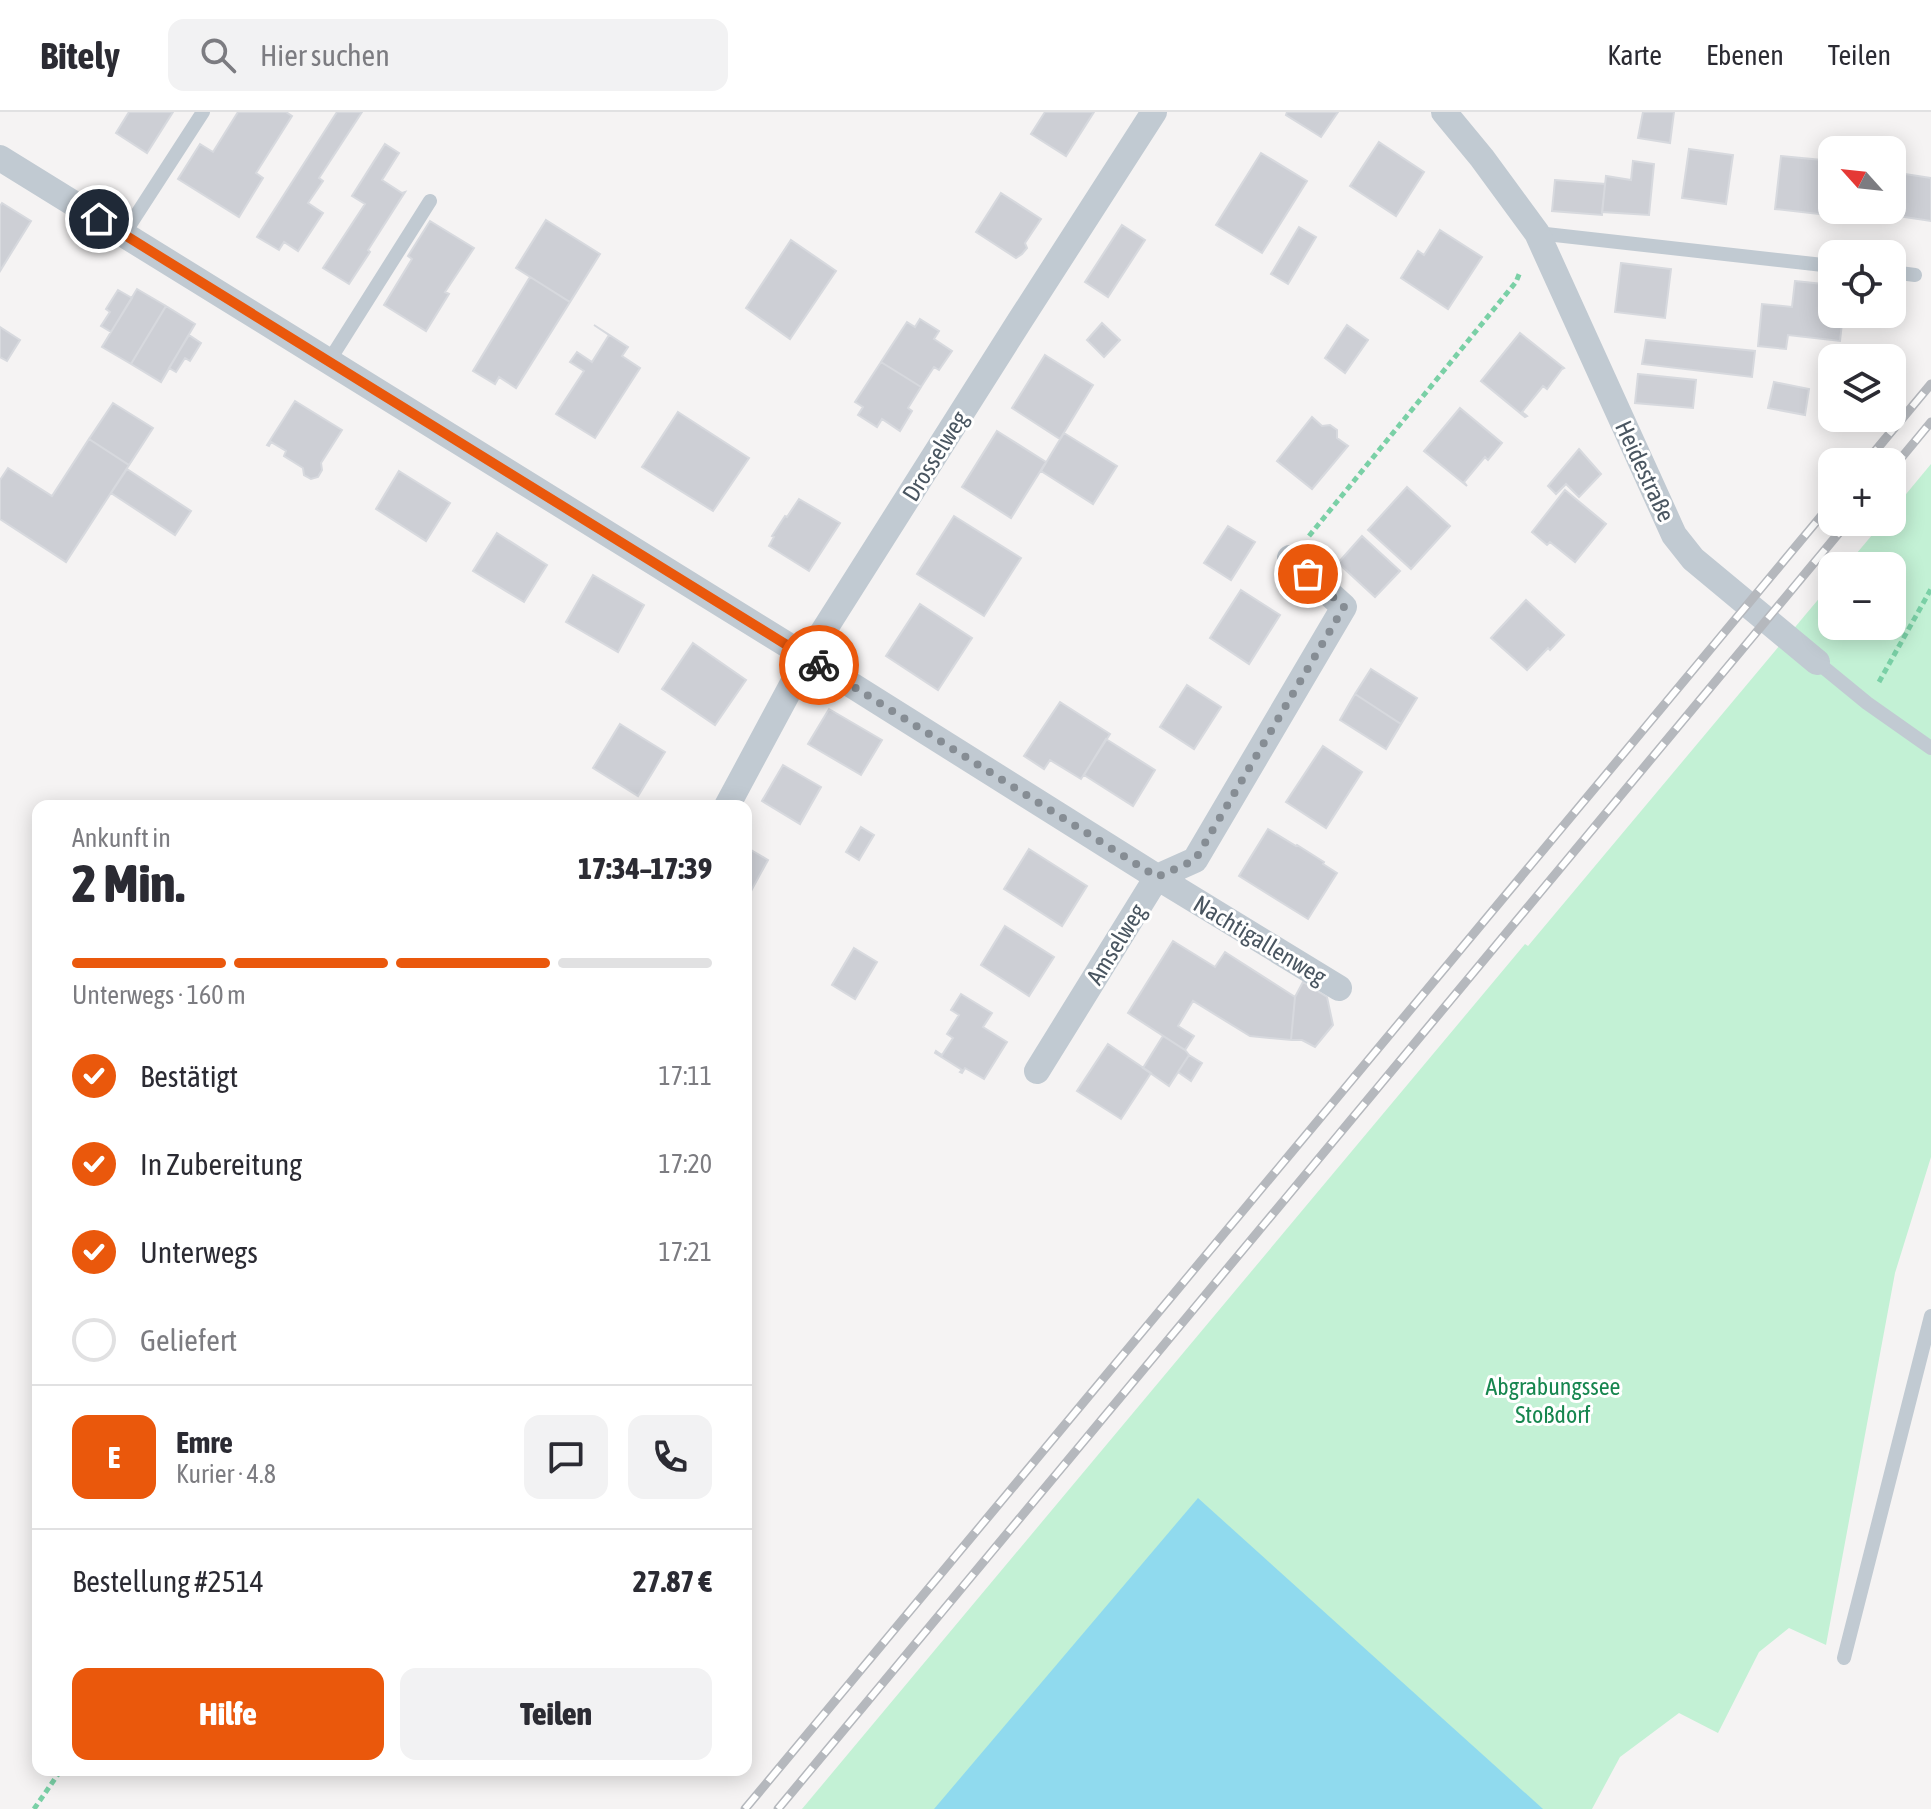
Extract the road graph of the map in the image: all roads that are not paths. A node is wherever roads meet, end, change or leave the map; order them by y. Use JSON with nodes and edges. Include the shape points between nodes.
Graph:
{"nodes":[{"id":1,"x":203,"y":112,"type":"edge"},
{"id":2,"x":1154,"y":112,"type":"edge"},
{"id":3,"x":1444,"y":112,"type":"edge"},
{"id":4,"x":0,"y":158,"type":"edge"},
{"id":5,"x":430,"y":201,"type":"dead end"},
{"id":6,"x":1537,"y":233,"type":"junction"},
{"id":7,"x":124,"y":234,"type":"junction"},
{"id":8,"x":1818,"y":264,"type":"edge"},
{"id":9,"x":1906,"y":274,"type":"edge"},
{"id":10,"x":1915,"y":275,"type":"dead end"},
{"id":11,"x":329,"y":361,"type":"junction"},
{"id":12,"x":1290,"y":558,"type":"road end"},
{"id":13,"x":807,"y":657,"type":"junction"},
{"id":14,"x":1817,"y":662,"type":"joint"},
{"id":15,"x":1931,"y":748,"type":"edge"},
{"id":16,"x":730,"y":800,"type":"edge"},
{"id":17,"x":1157,"y":877,"type":"junction"},
{"id":18,"x":1339,"y":988,"type":"dead end"},
{"id":19,"x":1037,"y":1071,"type":"dead end"},
{"id":20,"x":1931,"y":1316,"type":"edge"},
{"id":21,"x":1844,"y":1658,"type":"dead end"}],
"edges":[{"from":1,"to":7,"type":"lane"},
{"from":2,"to":13,"type":"street","name":"Drosselweg"},
{"from":3,"to":6,"type":"street","name":"Heidestraße"},
{"from":4,"to":7,"type":"street","name":"Nachtigallenweg"},
{"from":5,"to":11,"type":"lane"},
{"from":6,"to":8,"type":"lane"},
{"from":6,"to":14,"type":"street","name":"Heidestraße","via":[[1674,535],[1693,559]]},
{"from":7,"to":11,"type":"street","name":"Nachtigallenweg"},
{"from":9,"to":10,"type":"lane"},
{"from":11,"to":13,"type":"street","name":"Nachtigallenweg"},
{"from":12,"to":17,"type":"street","name":"Amselweg","via":[[1344,607],[1195,860]]},
{"from":13,"to":16,"type":"street","name":"Drosselweg"},
{"from":13,"to":17,"type":"street","name":"Nachtigallenweg"},
{"from":14,"to":15,"type":"lane"},
{"from":17,"to":18,"type":"street","name":"Nachtigallenweg"},
{"from":17,"to":19,"type":"street","name":"Amselweg"},
{"from":20,"to":21,"type":"lane"}]}
